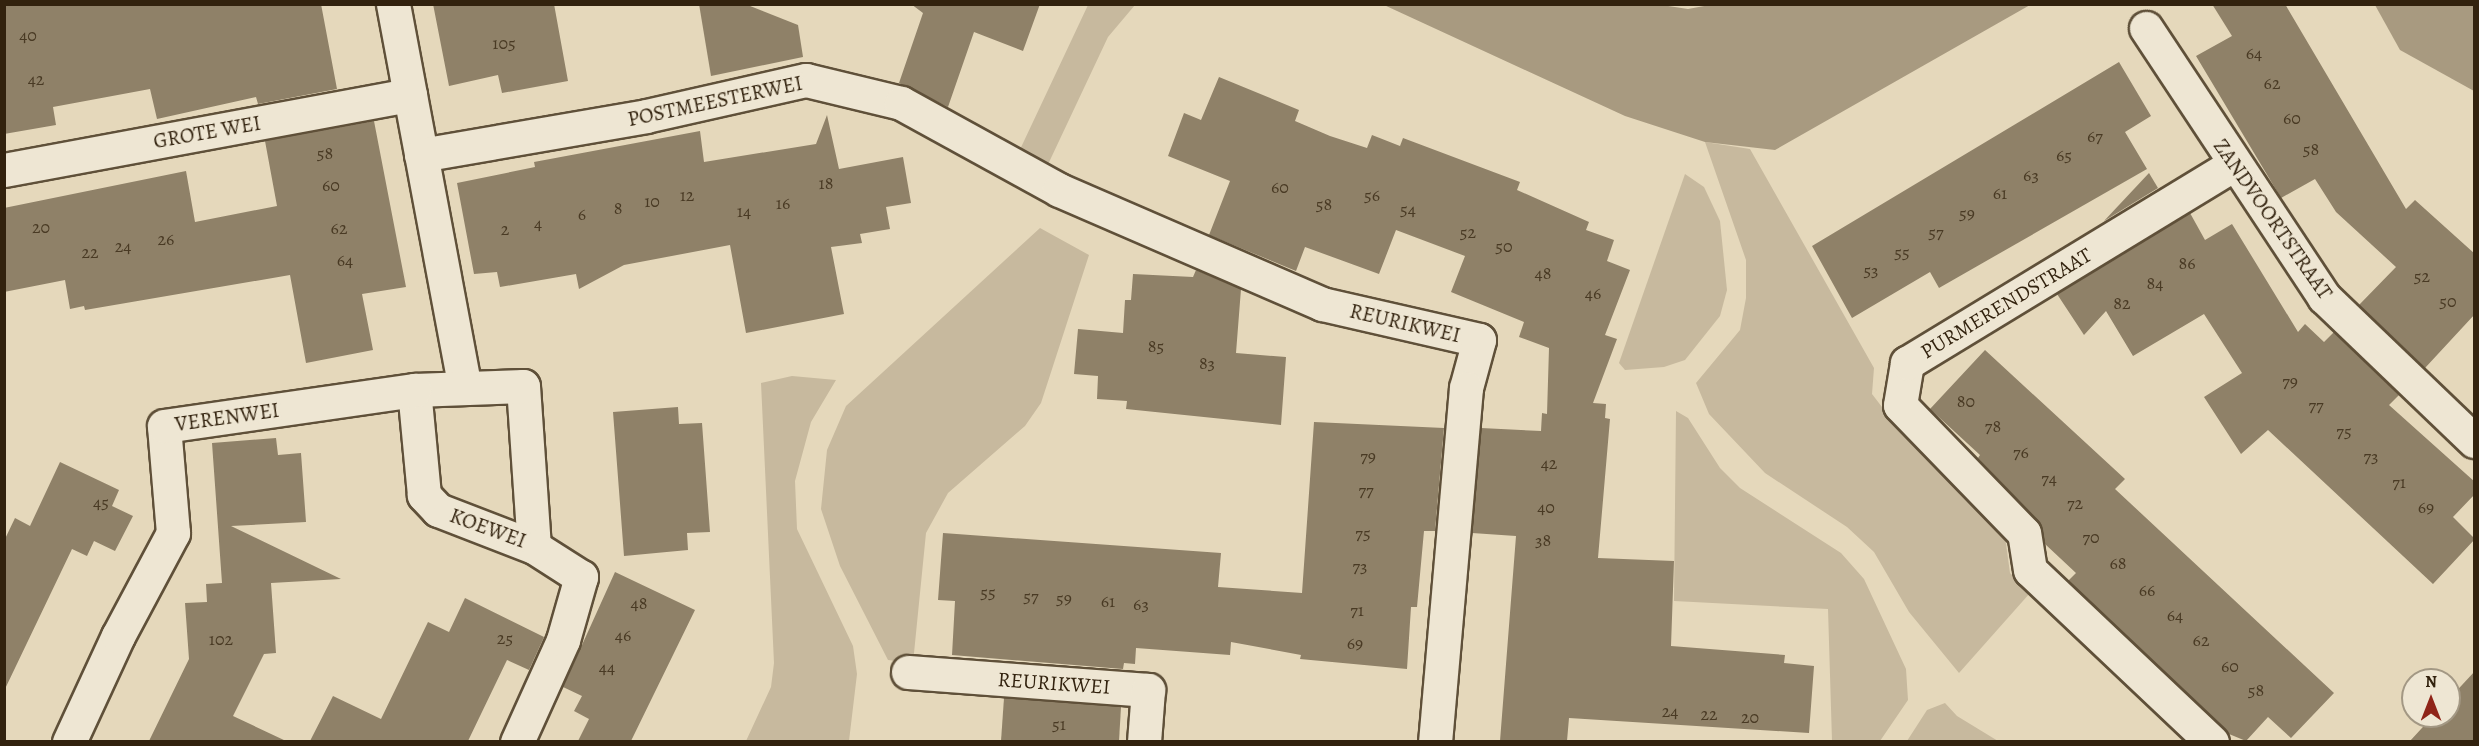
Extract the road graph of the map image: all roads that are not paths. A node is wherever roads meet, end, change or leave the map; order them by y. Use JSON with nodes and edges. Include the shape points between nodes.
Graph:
{"nodes":[{"id":1,"x":393,"y":4,"type":"edge"},
{"id":2,"x":2146,"y":28,"type":"dead end"},
{"id":3,"x":410,"y":95,"type":"junction"},
{"id":4,"x":421,"y":155,"type":"junction"},
{"id":5,"x":2233,"y":165,"type":"junction"},
{"id":6,"x":4,"y":170,"type":"edge"},
{"id":7,"x":1059,"y":190,"type":"joint"},
{"id":8,"x":465,"y":387,"type":"junction"},
{"id":9,"x":414,"y":390,"type":"junction"},
{"id":10,"x":2475,"y":441,"type":"edge"},
{"id":11,"x":534,"y":547,"type":"junction"},
{"id":12,"x":908,"y":672,"type":"dead end"},
{"id":13,"x":69,"y":741,"type":"edge"},
{"id":14,"x":517,"y":741,"type":"edge"},
{"id":15,"x":1144,"y":741,"type":"edge"},
{"id":16,"x":1435,"y":741,"type":"edge"},
{"id":17,"x":2212,"y":741,"type":"edge"}],
"edges":[{"from":1,"to":3,"type":"street"},
{"from":2,"to":5,"type":"street","name":"ZANDVOORTSTRAAT"},
{"from":3,"to":4,"type":"street"},
{"from":3,"to":6,"type":"street","name":"GROTE WEI"},
{"from":4,"to":7,"type":"street","name":"POSTMEESTERWEI","via":[[646,117],[806,80],[901,103]]},
{"from":4,"to":8,"type":"street"},
{"from":5,"to":10,"type":"street","name":"ZANDVOORTSTRAAT","via":[[2324,297]]},
{"from":5,"to":17,"type":"street","name":"PURMERENDSTRAAT","via":[[1907,363],[1900,405],[2024,533],[2030,570]]},
{"from":7,"to":16,"type":"street","name":"REURIKWEI","via":[[1322,304],[1479,340],[1466,388]]},
{"from":8,"to":9,"type":"street","name":"KOEWEI"},
{"from":8,"to":11,"type":"street","name":"KOEWEI","via":[[523,386]]},
{"from":9,"to":11,"type":"street","name":"KOEWEI","via":[[424,495],[438,510]]},
{"from":9,"to":13,"type":"street","name":"VERENWEI","via":[[164,426],[173,533],[118,636]]},
{"from":11,"to":14,"type":"street","via":[[582,577],[563,639]]},
{"from":12,"to":15,"type":"street","name":"REURIKWEI","via":[[1148,690]]}]}
